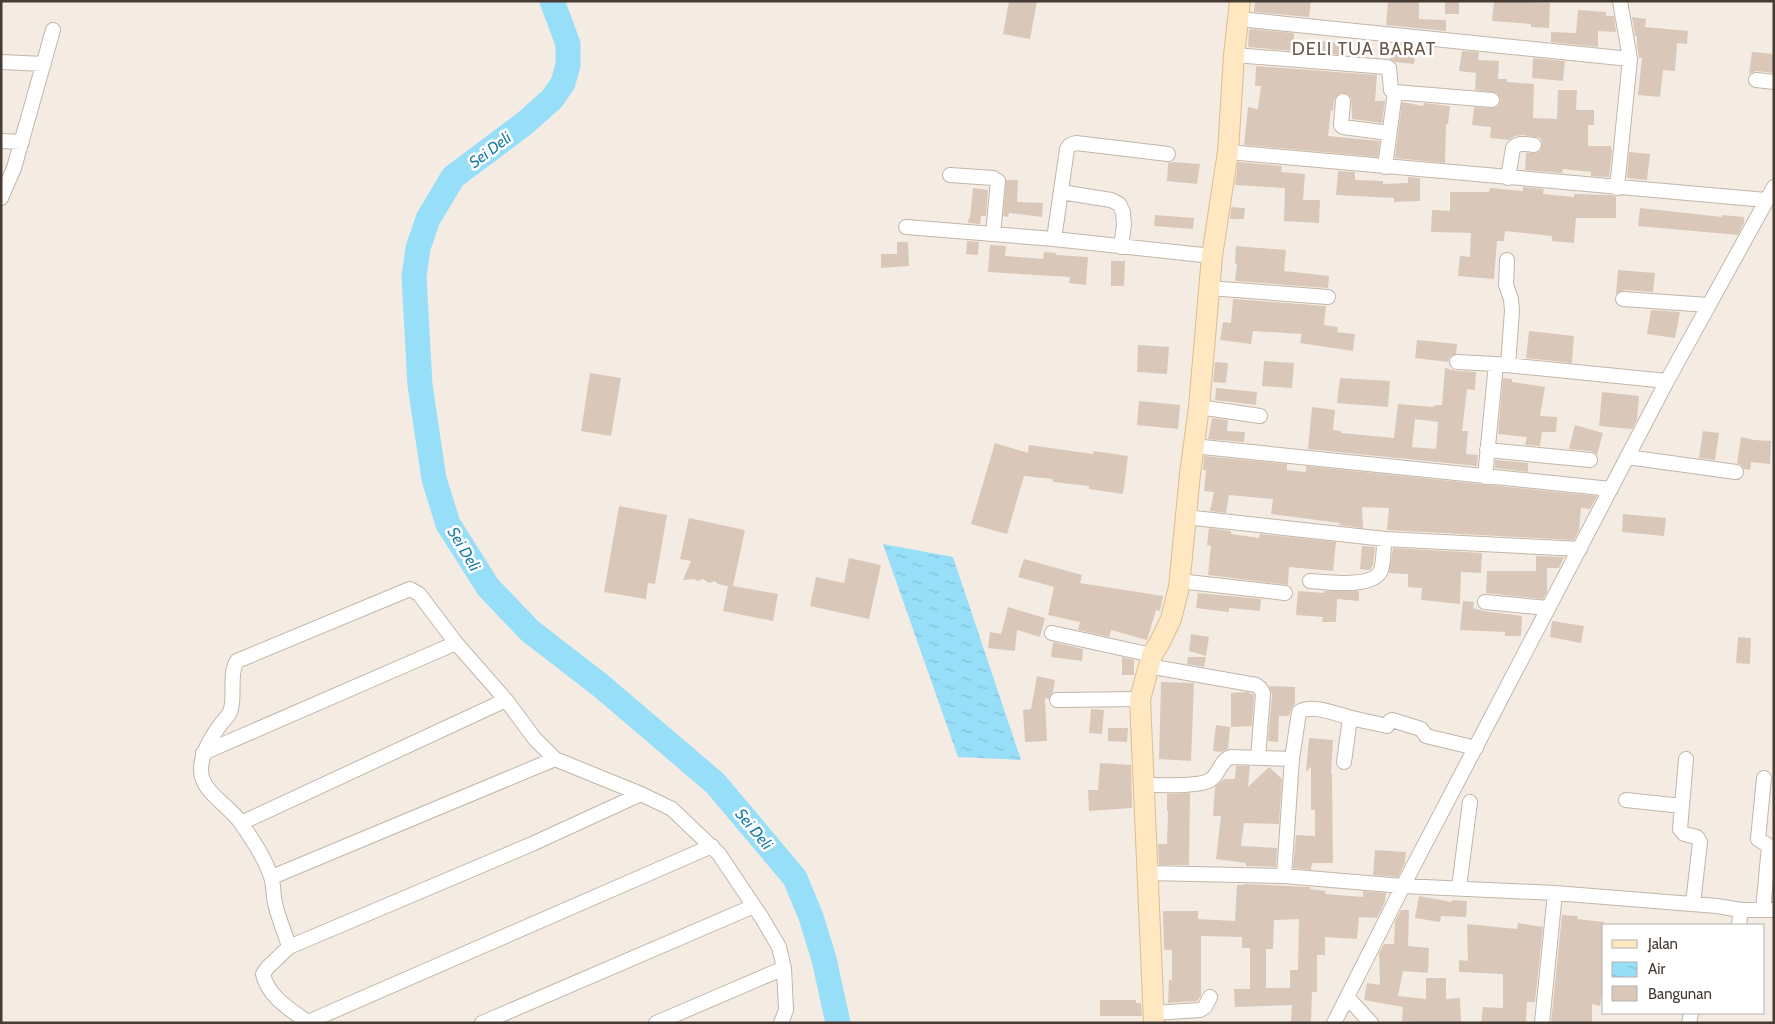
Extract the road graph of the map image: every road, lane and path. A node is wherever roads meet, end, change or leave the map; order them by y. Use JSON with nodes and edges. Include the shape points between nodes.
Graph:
{"nodes":[{"id":1,"x":1620,"y":1,"type":"edge"},
{"id":2,"x":1239,"y":10,"type":"edge"},
{"id":3,"x":53,"y":30,"type":"dead end"},
{"id":4,"x":1234,"y":55,"type":"junction"},
{"id":5,"x":1630,"y":59,"type":"junction"},
{"id":6,"x":1,"y":62,"type":"edge"},
{"id":7,"x":44,"y":64,"type":"junction"},
{"id":8,"x":1756,"y":80,"type":"dead end"},
{"id":9,"x":1774,"y":82,"type":"edge"},
{"id":10,"x":1395,"y":92,"type":"junction"},
{"id":11,"x":1492,"y":100,"type":"dead end"},
{"id":12,"x":1343,"y":101,"type":"dead end"},
{"id":13,"x":1389,"y":132,"type":"junction"},
{"id":14,"x":1,"y":141,"type":"edge"},
{"id":15,"x":22,"y":142,"type":"junction"},
{"id":16,"x":1534,"y":145,"type":"dead end"},
{"id":17,"x":1228,"y":152,"type":"junction"},
{"id":18,"x":1168,"y":154,"type":"dead end"},
{"id":19,"x":1385,"y":167,"type":"junction"},
{"id":20,"x":950,"y":175,"type":"dead end"},
{"id":21,"x":1508,"y":178,"type":"junction"},
{"id":22,"x":1774,"y":186,"type":"edge"},
{"id":23,"x":1617,"y":188,"type":"junction"},
{"id":24,"x":1061,"y":192,"type":"junction"},
{"id":25,"x":1,"y":198,"type":"edge"},
{"id":26,"x":1766,"y":200,"type":"junction"},
{"id":27,"x":906,"y":227,"type":"dead end"},
{"id":28,"x":993,"y":234,"type":"junction"},
{"id":29,"x":1054,"y":239,"type":"junction"},
{"id":30,"x":1121,"y":247,"type":"junction"},
{"id":31,"x":1212,"y":256,"type":"junction"},
{"id":32,"x":1507,"y":260,"type":"dead end"},
{"id":33,"x":1209,"y":288,"type":"junction"},
{"id":34,"x":1328,"y":297,"type":"dead end"},
{"id":35,"x":1623,"y":299,"type":"dead end"},
{"id":36,"x":1708,"y":305,"type":"junction"},
{"id":37,"x":1457,"y":362,"type":"dead end"},
{"id":38,"x":1502,"y":365,"type":"junction"},
{"id":39,"x":1667,"y":382,"type":"junction"},
{"id":40,"x":1199,"y":407,"type":"junction"},
{"id":41,"x":1260,"y":416,"type":"dead end"},
{"id":42,"x":1193,"y":446,"type":"junction"},
{"id":43,"x":1487,"y":450,"type":"junction"},
{"id":44,"x":1628,"y":456,"type":"junction"},
{"id":45,"x":1590,"y":460,"type":"dead end"},
{"id":46,"x":1736,"y":472,"type":"dead end"},
{"id":47,"x":1485,"y":477,"type":"junction"},
{"id":48,"x":1611,"y":489,"type":"junction"},
{"id":49,"x":1185,"y":517,"type":"junction"},
{"id":50,"x":1385,"y":539,"type":"junction"},
{"id":51,"x":1580,"y":549,"type":"junction"},
{"id":52,"x":1179,"y":581,"type":"junction"},
{"id":53,"x":1310,"y":581,"type":"dead end"},
{"id":54,"x":1285,"y":593,"type":"dead end"},
{"id":55,"x":1485,"y":602,"type":"dead end"},
{"id":56,"x":1548,"y":608,"type":"junction"},
{"id":57,"x":1052,"y":633,"type":"dead end"},
{"id":58,"x":456,"y":643,"type":"junction"},
{"id":59,"x":1150,"y":661,"type":"junction"},
{"id":60,"x":1140,"y":699,"type":"junction"},
{"id":61,"x":506,"y":700,"type":"junction"},
{"id":62,"x":1057,"y":700,"type":"dead end"},
{"id":63,"x":1350,"y":718,"type":"junction"},
{"id":64,"x":1476,"y":748,"type":"junction"},
{"id":65,"x":203,"y":753,"type":"junction"},
{"id":66,"x":1258,"y":758,"type":"junction"},
{"id":67,"x":554,"y":759,"type":"junction"},
{"id":68,"x":1292,"y":759,"type":"junction"},
{"id":69,"x":1686,"y":759,"type":"dead end"},
{"id":70,"x":1344,"y":762,"type":"dead end"},
{"id":71,"x":1764,"y":778,"type":"dead end"},
{"id":72,"x":1144,"y":785,"type":"junction"},
{"id":73,"x":641,"y":794,"type":"junction"},
{"id":74,"x":1626,"y":800,"type":"dead end"},
{"id":75,"x":1470,"y":802,"type":"dead end"},
{"id":76,"x":1682,"y":806,"type":"junction"},
{"id":77,"x":241,"y":822,"type":"junction"},
{"id":78,"x":712,"y":846,"type":"junction"},
{"id":79,"x":1147,"y":873,"type":"junction"},
{"id":80,"x":1284,"y":876,"type":"junction"},
{"id":81,"x":272,"y":877,"type":"junction"},
{"id":82,"x":1403,"y":886,"type":"junction"},
{"id":83,"x":1459,"y":888,"type":"junction"},
{"id":84,"x":1555,"y":893,"type":"junction"},
{"id":85,"x":1693,"y":904,"type":"junction"},
{"id":86,"x":754,"y":906,"type":"junction"},
{"id":87,"x":1741,"y":910,"type":"junction"},
{"id":88,"x":1769,"y":910,"type":"edge"},
{"id":89,"x":1739,"y":924,"type":"edge"},
{"id":90,"x":289,"y":947,"type":"junction"},
{"id":91,"x":784,"y":968,"type":"junction"},
{"id":92,"x":1210,"y":997,"type":"dead end"},
{"id":93,"x":1347,"y":997,"type":"junction"},
{"id":94,"x":1154,"y":1018,"type":"edge"},
{"id":95,"x":308,"y":1022,"type":"edge"},
{"id":96,"x":482,"y":1023,"type":"edge"},
{"id":97,"x":656,"y":1023,"type":"edge"},
{"id":98,"x":781,"y":1023,"type":"edge"},
{"id":99,"x":1334,"y":1023,"type":"edge"},
{"id":100,"x":1371,"y":1023,"type":"edge"},
{"id":101,"x":1542,"y":1023,"type":"edge"}],
"edges":[{"from":1,"to":5,"type":"street"},
{"from":2,"to":4,"type":"main road"},
{"from":2,"to":5,"type":"street"},
{"from":3,"to":7,"type":"street"},
{"from":4,"to":10,"type":"street","via":[[1387,67],[1391,90]]},
{"from":4,"to":17,"type":"main road"},
{"from":5,"to":23,"type":"street"},
{"from":6,"to":7,"type":"street"},
{"from":7,"to":15,"type":"street"},
{"from":8,"to":9,"type":"street"},
{"from":10,"to":11,"type":"street"},
{"from":10,"to":13,"type":"street"},
{"from":12,"to":13,"type":"street","via":[[1343,127]]},
{"from":13,"to":19,"type":"street"},
{"from":14,"to":15,"type":"street"},
{"from":15,"to":25,"type":"street"},
{"from":16,"to":21,"type":"street","via":[[1519,144],[1513,148]]},
{"from":17,"to":19,"type":"street"},
{"from":17,"to":31,"type":"main road"},
{"from":18,"to":24,"type":"street","via":[[1073,144],[1067,149]]},
{"from":19,"to":21,"type":"street"},
{"from":20,"to":28,"type":"street","via":[[998,181]]},
{"from":21,"to":23,"type":"street"},
{"from":22,"to":26,"type":"street"},
{"from":23,"to":26,"type":"street"},
{"from":24,"to":29,"type":"street"},
{"from":24,"to":30,"type":"street","via":[[1119,204],[1124,225]]},
{"from":26,"to":36,"type":"street"},
{"from":27,"to":28,"type":"street"},
{"from":28,"to":29,"type":"street"},
{"from":29,"to":30,"type":"street"},
{"from":30,"to":31,"type":"street"},
{"from":31,"to":33,"type":"main road"},
{"from":32,"to":38,"type":"street","via":[[1506,284],[1512,299],[1512,311]]},
{"from":33,"to":34,"type":"street"},
{"from":33,"to":40,"type":"main road"},
{"from":35,"to":36,"type":"street"},
{"from":36,"to":39,"type":"street"},
{"from":37,"to":38,"type":"street"},
{"from":38,"to":39,"type":"street"},
{"from":38,"to":43,"type":"street"},
{"from":39,"to":44,"type":"street"},
{"from":40,"to":41,"type":"street"},
{"from":40,"to":42,"type":"main road"},
{"from":42,"to":47,"type":"street"},
{"from":42,"to":49,"type":"main road"},
{"from":43,"to":45,"type":"street"},
{"from":43,"to":47,"type":"street"},
{"from":44,"to":46,"type":"street"},
{"from":44,"to":48,"type":"street"},
{"from":47,"to":48,"type":"street"},
{"from":48,"to":51,"type":"street"},
{"from":49,"to":50,"type":"street"},
{"from":49,"to":52,"type":"main road"},
{"from":50,"to":51,"type":"street"},
{"from":50,"to":53,"type":"street","via":[[1377,576],[1349,584]]},
{"from":51,"to":56,"type":"street"},
{"from":52,"to":54,"type":"street"},
{"from":52,"to":59,"type":"main road","via":[[1170,619]]},
{"from":55,"to":56,"type":"street"},
{"from":56,"to":64,"type":"street"},
{"from":57,"to":59,"type":"street"},
{"from":58,"to":61,"type":"street"},
{"from":58,"to":65,"type":"street"},
{"from":58,"to":65,"type":"street","via":[[419,594],[410,589],[237,661],[233,673],[231,710]]},
{"from":59,"to":60,"type":"main road"},
{"from":59,"to":66,"type":"street","via":[[1260,688],[1263,693]]},
{"from":60,"to":62,"type":"street"},
{"from":60,"to":72,"type":"main road"},
{"from":61,"to":67,"type":"street"},
{"from":61,"to":77,"type":"street"},
{"from":63,"to":64,"type":"street","via":[[1387,726],[1392,720],[1422,729],[1426,736]]},
{"from":63,"to":68,"type":"street","via":[[1307,708],[1299,712]]},
{"from":63,"to":70,"type":"street"},
{"from":64,"to":82,"type":"street"},
{"from":65,"to":77,"type":"street","via":[[202,780]]},
{"from":66,"to":68,"type":"street"},
{"from":66,"to":72,"type":"street","via":[[1226,758],[1217,774],[1207,782]]},
{"from":67,"to":73,"type":"street"},
{"from":67,"to":81,"type":"street"},
{"from":68,"to":80,"type":"street"},
{"from":69,"to":76,"type":"street"},
{"from":71,"to":88,"type":"street","via":[[1758,838],[1769,846]]},
{"from":72,"to":79,"type":"main road"},
{"from":73,"to":78,"type":"street","via":[[672,810]]},
{"from":73,"to":90,"type":"street"},
{"from":74,"to":76,"type":"street"},
{"from":75,"to":83,"type":"street"},
{"from":76,"to":85,"type":"street","via":[[1681,833],[1697,836],[1700,842]]},
{"from":77,"to":81,"type":"street"},
{"from":78,"to":86,"type":"street"},
{"from":78,"to":95,"type":"street"},
{"from":79,"to":80,"type":"street"},
{"from":79,"to":94,"type":"main road"},
{"from":80,"to":82,"type":"street"},
{"from":81,"to":90,"type":"street","via":[[275,903]]},
{"from":82,"to":83,"type":"street"},
{"from":82,"to":93,"type":"street"},
{"from":83,"to":84,"type":"street"},
{"from":84,"to":85,"type":"street"},
{"from":84,"to":101,"type":"street"},
{"from":85,"to":87,"type":"street"},
{"from":86,"to":91,"type":"street","via":[[779,947]]},
{"from":86,"to":96,"type":"street"},
{"from":87,"to":88,"type":"street"},
{"from":87,"to":89,"type":"street"},
{"from":90,"to":95,"type":"street","via":[[263,974],[276,998]]},
{"from":91,"to":97,"type":"street"},
{"from":91,"to":98,"type":"street","via":[[786,1010]]},
{"from":92,"to":94,"type":"street","via":[[1200,1010]]},
{"from":93,"to":99,"type":"street"},
{"from":93,"to":100,"type":"street"}]}
